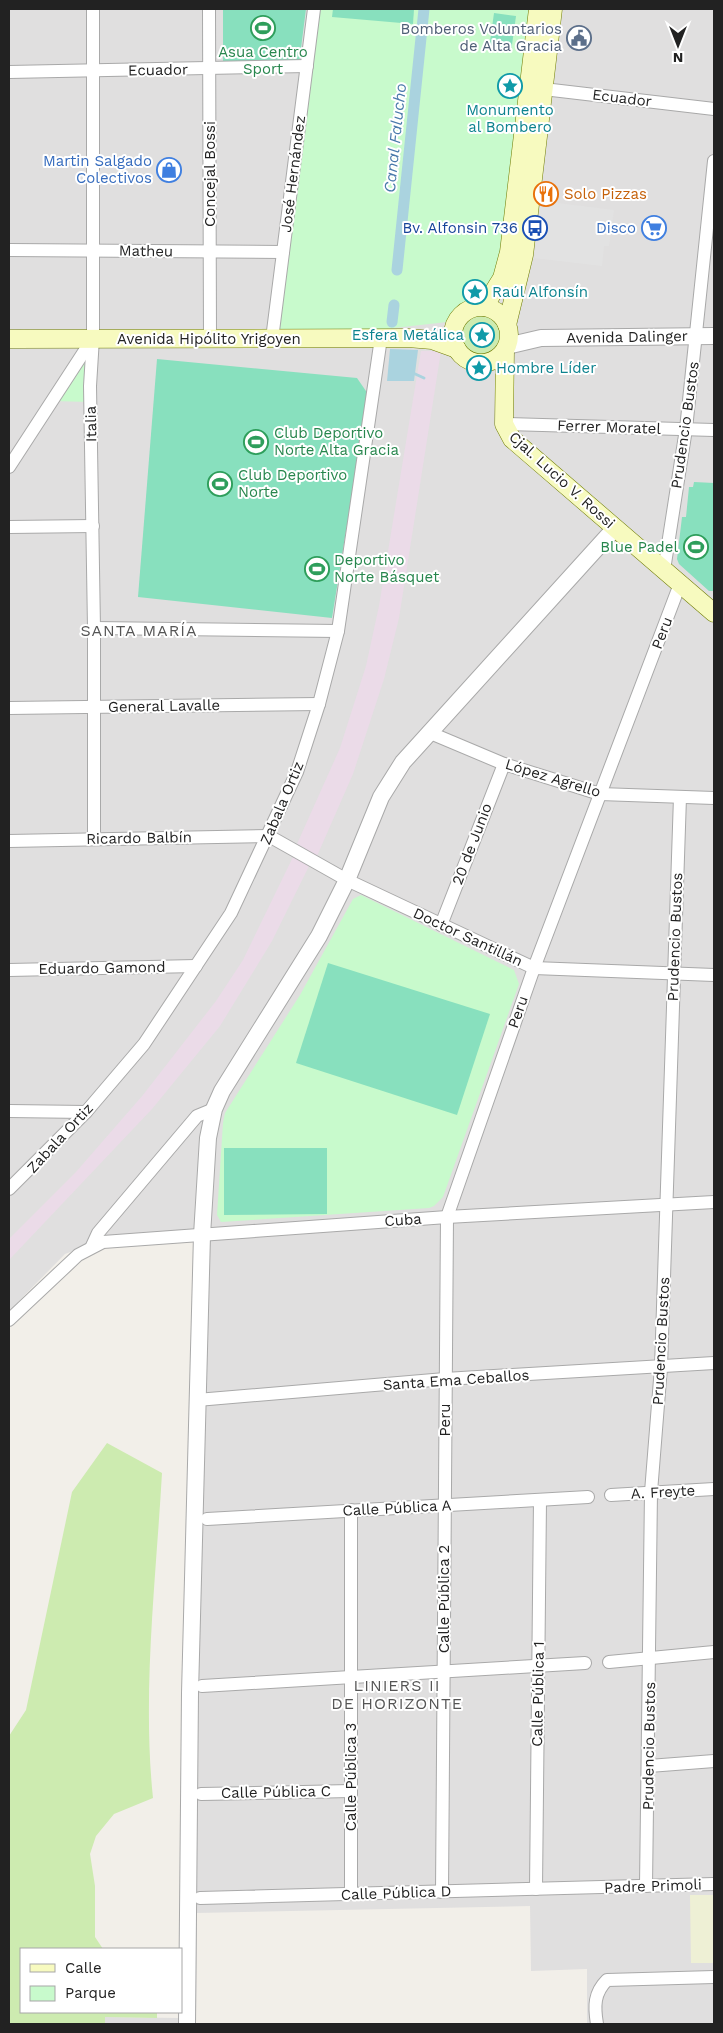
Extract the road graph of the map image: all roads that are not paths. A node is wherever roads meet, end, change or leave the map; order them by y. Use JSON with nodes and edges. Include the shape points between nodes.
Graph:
{"nodes":[{"id":1,"x":93,"y":9,"type":"edge"},
{"id":2,"x":209,"y":9,"type":"edge"},
{"id":3,"x":314,"y":9,"type":"edge"},
{"id":4,"x":538,"y":9,"type":"edge"},
{"id":5,"x":553,"y":9,"type":"edge"},
{"id":6,"x":543,"y":32,"type":"junction"},
{"id":7,"x":307,"y":66,"type":"junction"},
{"id":8,"x":209,"y":70,"type":"junction"},
{"id":9,"x":93,"y":71,"type":"junction"},
{"id":10,"x":9,"y":72,"type":"edge"},
{"id":11,"x":537,"y":88,"type":"junction"},
{"id":12,"x":714,"y":109,"type":"edge"},
{"id":13,"x":714,"y":161,"type":"edge"},
{"id":14,"x":9,"y":250,"type":"edge"},
{"id":15,"x":92,"y":250,"type":"junction"},
{"id":16,"x":210,"y":252,"type":"junction"},
{"id":17,"x":283,"y":252,"type":"junction"},
{"id":18,"x":484,"y":307,"type":"junction"},
{"id":19,"x":454,"y":328,"type":"junction"},
{"id":20,"x":696,"y":336,"type":"junction"},
{"id":21,"x":714,"y":336,"type":"edge"},
{"id":22,"x":92,"y":338,"type":"junction"},
{"id":23,"x":210,"y":338,"type":"junction"},
{"id":24,"x":381,"y":338,"type":"junction"},
{"id":25,"x":408,"y":338,"type":"junction"},
{"id":26,"x":507,"y":338,"type":"junction"},
{"id":27,"x":9,"y":339,"type":"edge"},
{"id":28,"x":272,"y":339,"type":"junction"},
{"id":29,"x":457,"y":349,"type":"junction"},
{"id":30,"x":483,"y":362,"type":"junction"},
{"id":31,"x":503,"y":416,"type":"junction"},
{"id":32,"x":686,"y":429,"type":"junction"},
{"id":33,"x":714,"y":430,"type":"edge"},
{"id":34,"x":9,"y":467,"type":"edge"},
{"id":35,"x":93,"y":526,"type":"junction"},
{"id":36,"x":9,"y":527,"type":"edge"},
{"id":37,"x":615,"y":528,"type":"junction"},
{"id":38,"x":664,"y":570,"type":"junction"},
{"id":39,"x":680,"y":584,"type":"junction"},
{"id":40,"x":714,"y":612,"type":"edge"},
{"id":41,"x":94,"y":628,"type":"junction"},
{"id":42,"x":338,"y":630,"type":"junction"},
{"id":43,"x":319,"y":704,"type":"junction"},
{"id":44,"x":94,"y":707,"type":"junction"},
{"id":45,"x":9,"y":708,"type":"edge"},
{"id":46,"x":428,"y":732,"type":"junction"},
{"id":47,"x":504,"y":764,"type":"junction"},
{"id":48,"x":600,"y":794,"type":"junction"},
{"id":49,"x":680,"y":796,"type":"junction"},
{"id":50,"x":714,"y":798,"type":"edge"},
{"id":51,"x":269,"y":836,"type":"junction"},
{"id":52,"x":94,"y":839,"type":"junction"},
{"id":53,"x":9,"y":841,"type":"edge"},
{"id":54,"x":347,"y":880,"type":"junction"},
{"id":55,"x":441,"y":925,"type":"junction"},
{"id":56,"x":196,"y":966,"type":"junction"},
{"id":57,"x":534,"y":968,"type":"junction"},
{"id":58,"x":9,"y":970,"type":"edge"},
{"id":59,"x":675,"y":974,"type":"junction"},
{"id":60,"x":714,"y":975,"type":"edge"},
{"id":61,"x":214,"y":1109,"type":"junction"},
{"id":62,"x":9,"y":1111,"type":"edge"},
{"id":63,"x":86,"y":1112,"type":"junction"},
{"id":64,"x":9,"y":1189,"type":"edge"},
{"id":65,"x":714,"y":1202,"type":"edge"},
{"id":66,"x":666,"y":1206,"type":"junction"},
{"id":67,"x":448,"y":1216,"type":"junction"},
{"id":68,"x":202,"y":1235,"type":"junction"},
{"id":69,"x":92,"y":1246,"type":"junction"},
{"id":70,"x":10,"y":1316,"type":"edge"},
{"id":71,"x":714,"y":1363,"type":"edge"},
{"id":72,"x":661,"y":1367,"type":"junction"},
{"id":73,"x":445,"y":1379,"type":"junction"},
{"id":74,"x":197,"y":1400,"type":"junction"},
{"id":75,"x":446,"y":1457,"type":"joint"},
{"id":76,"x":714,"y":1489,"type":"edge"},
{"id":77,"x":652,"y":1492,"type":"junction"},
{"id":78,"x":611,"y":1495,"type":"dead end"},
{"id":79,"x":588,"y":1497,"type":"dead end"},
{"id":80,"x":540,"y":1500,"type":"junction"},
{"id":81,"x":445,"y":1505,"type":"junction"},
{"id":82,"x":351,"y":1510,"type":"junction"},
{"id":83,"x":207,"y":1518,"type":"dead end"},
{"id":84,"x":714,"y":1652,"type":"edge"},
{"id":85,"x":650,"y":1659,"type":"junction"},
{"id":86,"x":608,"y":1662,"type":"dead end"},
{"id":87,"x":585,"y":1663,"type":"dead end"},
{"id":88,"x":538,"y":1665,"type":"junction"},
{"id":89,"x":444,"y":1671,"type":"junction"},
{"id":90,"x":351,"y":1677,"type":"junction"},
{"id":91,"x":202,"y":1686,"type":"dead end"},
{"id":92,"x":714,"y":1761,"type":"edge"},
{"id":93,"x":649,"y":1766,"type":"junction"},
{"id":94,"x":351,"y":1791,"type":"junction"},
{"id":95,"x":201,"y":1794,"type":"dead end"},
{"id":96,"x":714,"y":1884,"type":"edge"},
{"id":97,"x":646,"y":1886,"type":"junction"},
{"id":98,"x":592,"y":1888,"type":"joint"},
{"id":99,"x":536,"y":1889,"type":"junction"},
{"id":100,"x":442,"y":1892,"type":"junction"},
{"id":101,"x":351,"y":1894,"type":"junction"},
{"id":102,"x":200,"y":1898,"type":"dead end"},
{"id":103,"x":714,"y":1978,"type":"edge"},
{"id":104,"x":187,"y":2024,"type":"edge"},
{"id":105,"x":597,"y":2024,"type":"edge"}],
"edges":[{"from":1,"to":9,"type":"street","name":"Italia"},
{"from":2,"to":8,"type":"street","name":"Concejal Bossi"},
{"from":3,"to":7,"type":"street","name":"José Hernández"},
{"from":4,"to":6,"type":"main road"},
{"from":5,"to":6,"type":"main road"},
{"from":6,"to":11,"type":"main road"},
{"from":7,"to":8,"type":"street","name":"Ecuador"},
{"from":7,"to":17,"type":"street","name":"José Hernández"},
{"from":8,"to":9,"type":"street","name":"Ecuador"},
{"from":8,"to":16,"type":"street","name":"Concejal Bossi"},
{"from":9,"to":10,"type":"street","name":"Ecuador"},
{"from":9,"to":15,"type":"street","name":"Italia"},
{"from":11,"to":12,"type":"street","name":"Ecuador"},
{"from":11,"to":18,"type":"main road","via":[[509,252],[502,278]]},
{"from":11,"to":26,"type":"main road","via":[[524,255]]},
{"from":13,"to":20,"type":"street","name":"Prudencio Bustos"},
{"from":14,"to":15,"type":"street","name":"Matheu"},
{"from":15,"to":16,"type":"street","name":"Matheu"},
{"from":15,"to":22,"type":"street","name":"Italia"},
{"from":16,"to":17,"type":"street","name":"Matheu"},
{"from":16,"to":23,"type":"street","name":"Concejal Bossi"},
{"from":17,"to":28,"type":"street","name":"José Hernández"},
{"from":18,"to":19,"type":"main road","via":[[467,311],[460,316]]},
{"from":18,"to":26,"type":"main road","via":[[500,314]]},
{"from":19,"to":25,"type":"main road","name":"Avenida Hipólito Yrigoyen"},
{"from":19,"to":29,"type":"main road"},
{"from":20,"to":21,"type":"street","name":"Avenida Dalinger"},
{"from":20,"to":26,"type":"street","name":"Avenida Dalinger","via":[[540,338],[520,335]]},
{"from":20,"to":32,"type":"street","name":"Prudencio Bustos"},
{"from":22,"to":23,"type":"main road","name":"Avenida Hipólito Yrigoyen"},
{"from":22,"to":27,"type":"main road","name":"Avenida Hipólito Yrigoyen"},
{"from":22,"to":34,"type":"street"},
{"from":22,"to":35,"type":"street","name":"Italia"},
{"from":23,"to":28,"type":"main road","name":"Avenida Hipólito Yrigoyen"},
{"from":24,"to":25,"type":"main road","name":"Avenida Hipólito Yrigoyen"},
{"from":24,"to":28,"type":"main road","name":"Avenida Hipólito Yrigoyen"},
{"from":24,"to":42,"type":"street","name":"Zabala Ortiz"},
{"from":25,"to":29,"type":"main road","name":"Avenida Hipólito Yrigoyen","via":[[432,340]]},
{"from":26,"to":30,"type":"main road","via":[[495,359]]},
{"from":26,"to":31,"type":"main road"},
{"from":29,"to":30,"type":"main road","via":[[466,358]]},
{"from":30,"to":31,"type":"main road","via":[[498,384]]},
{"from":31,"to":32,"type":"street","name":"Ferrer Moratel"},
{"from":31,"to":37,"type":"main road","name":"Cjal. Lucio V. Rossi","via":[[512,439]]},
{"from":32,"to":33,"type":"street","name":"Ferrer Moratel"},
{"from":32,"to":38,"type":"street","name":"Prudencio Bustos"},
{"from":35,"to":36,"type":"street"},
{"from":35,"to":41,"type":"street","name":"Italia"},
{"from":37,"to":38,"type":"main road","name":"Cjal. Lucio V. Rossi"},
{"from":37,"to":46,"type":"street"},
{"from":38,"to":39,"type":"main road","name":"Cjal. Lucio V. Rossi"},
{"from":39,"to":40,"type":"main road","name":"Cjal. Lucio V. Rossi"},
{"from":39,"to":48,"type":"street","name":"Peru"},
{"from":41,"to":42,"type":"street"},
{"from":41,"to":44,"type":"street","name":"Italia"},
{"from":42,"to":43,"type":"street","name":"Zabala Ortiz"},
{"from":43,"to":44,"type":"street","name":"General Lavalle"},
{"from":43,"to":51,"type":"street","name":"Zabala Ortiz","via":[[298,772]]},
{"from":44,"to":45,"type":"street","name":"General Lavalle"},
{"from":44,"to":52,"type":"street","name":"Italia"},
{"from":46,"to":47,"type":"street","name":"López Agrello"},
{"from":46,"to":54,"type":"street","via":[[403,762],[381,797]]},
{"from":47,"to":48,"type":"street","name":"López Agrello"},
{"from":47,"to":55,"type":"street","name":"20 de Junio"},
{"from":48,"to":49,"type":"street","name":"López Agrello"},
{"from":48,"to":57,"type":"street","name":"Peru"},
{"from":49,"to":50,"type":"street","name":"López Agrello"},
{"from":49,"to":59,"type":"street","name":"Prudencio Bustos"},
{"from":51,"to":52,"type":"street","name":"Ricardo Balbín"},
{"from":51,"to":54,"type":"street","name":"Doctor Santillán"},
{"from":51,"to":56,"type":"street","name":"Zabala Ortiz","via":[[231,913]]},
{"from":52,"to":53,"type":"street","name":"Ricardo Balbín"},
{"from":54,"to":55,"type":"street","name":"Doctor Santillán"},
{"from":54,"to":61,"type":"street","via":[[319,936]]},
{"from":55,"to":57,"type":"street","name":"Doctor Santillán"},
{"from":56,"to":58,"type":"street","name":"Eduardo Gamond"},
{"from":56,"to":63,"type":"street","name":"Zabala Ortiz","via":[[144,1044]]},
{"from":57,"to":59,"type":"street","name":"Doctor Santillán"},
{"from":57,"to":67,"type":"street","name":"Peru"},
{"from":59,"to":60,"type":"street","name":"Doctor Santillán"},
{"from":59,"to":66,"type":"street","name":"Prudencio Bustos"},
{"from":61,"to":68,"type":"street","via":[[208,1138]]},
{"from":61,"to":69,"type":"street","via":[[197,1116],[98,1233]]},
{"from":62,"to":63,"type":"street"},
{"from":63,"to":64,"type":"street","name":"Zabala Ortiz"},
{"from":65,"to":66,"type":"street","name":"Cuba"},
{"from":66,"to":67,"type":"street","name":"Cuba"},
{"from":66,"to":72,"type":"street","name":"Prudencio Bustos"},
{"from":67,"to":68,"type":"street","name":"Cuba"},
{"from":67,"to":73,"type":"street","name":"Peru"},
{"from":68,"to":69,"type":"street","name":"Cuba","via":[[116,1241]]},
{"from":68,"to":74,"type":"street"},
{"from":69,"to":70,"type":"street"},
{"from":71,"to":72,"type":"street","name":"Santa Ema Ceballos"},
{"from":72,"to":73,"type":"street","name":"Santa Ema Ceballos"},
{"from":72,"to":77,"type":"street","name":"Prudencio Bustos"},
{"from":73,"to":74,"type":"street","name":"Santa Ema Ceballos"},
{"from":73,"to":75,"type":"street","name":"Peru"},
{"from":74,"to":104,"type":"street"},
{"from":75,"to":81,"type":"street","name":"Calle Pública 2"},
{"from":76,"to":77,"type":"street","name":"A. Freyte"},
{"from":77,"to":78,"type":"street","name":"A. Freyte"},
{"from":77,"to":85,"type":"street","name":"Prudencio Bustos"},
{"from":79,"to":80,"type":"street","name":"Calle Pública A"},
{"from":80,"to":81,"type":"street","name":"Calle Pública A"},
{"from":80,"to":88,"type":"street","name":"Calle Pública 1"},
{"from":81,"to":82,"type":"street","name":"Calle Pública A"},
{"from":81,"to":89,"type":"street","name":"Calle Pública 2"},
{"from":82,"to":83,"type":"street","name":"Calle Pública A"},
{"from":82,"to":90,"type":"street","name":"Calle Pública 3"},
{"from":84,"to":85,"type":"street"},
{"from":85,"to":86,"type":"street"},
{"from":85,"to":93,"type":"street","name":"Prudencio Bustos"},
{"from":87,"to":88,"type":"street"},
{"from":88,"to":89,"type":"street"},
{"from":88,"to":99,"type":"street","name":"Calle Pública 1"},
{"from":89,"to":90,"type":"street"},
{"from":89,"to":100,"type":"street","name":"Calle Pública 2"},
{"from":90,"to":91,"type":"street"},
{"from":90,"to":94,"type":"street","name":"Calle Pública 3"},
{"from":92,"to":93,"type":"street"},
{"from":93,"to":97,"type":"street","name":"Prudencio Bustos"},
{"from":94,"to":95,"type":"street","name":"Calle Pública C"},
{"from":94,"to":101,"type":"street","name":"Calle Pública 3"},
{"from":96,"to":97,"type":"street","name":"Padre Primoli"},
{"from":97,"to":98,"type":"street","name":"Padre Primoli"},
{"from":98,"to":99,"type":"street","name":"Calle Pública D"},
{"from":99,"to":100,"type":"street","name":"Calle Pública D"},
{"from":100,"to":101,"type":"street","name":"Calle Pública D"},
{"from":101,"to":102,"type":"street","name":"Calle Pública D"},
{"from":103,"to":105,"type":"street","via":[[607,1980],[596,1997]]}]}
